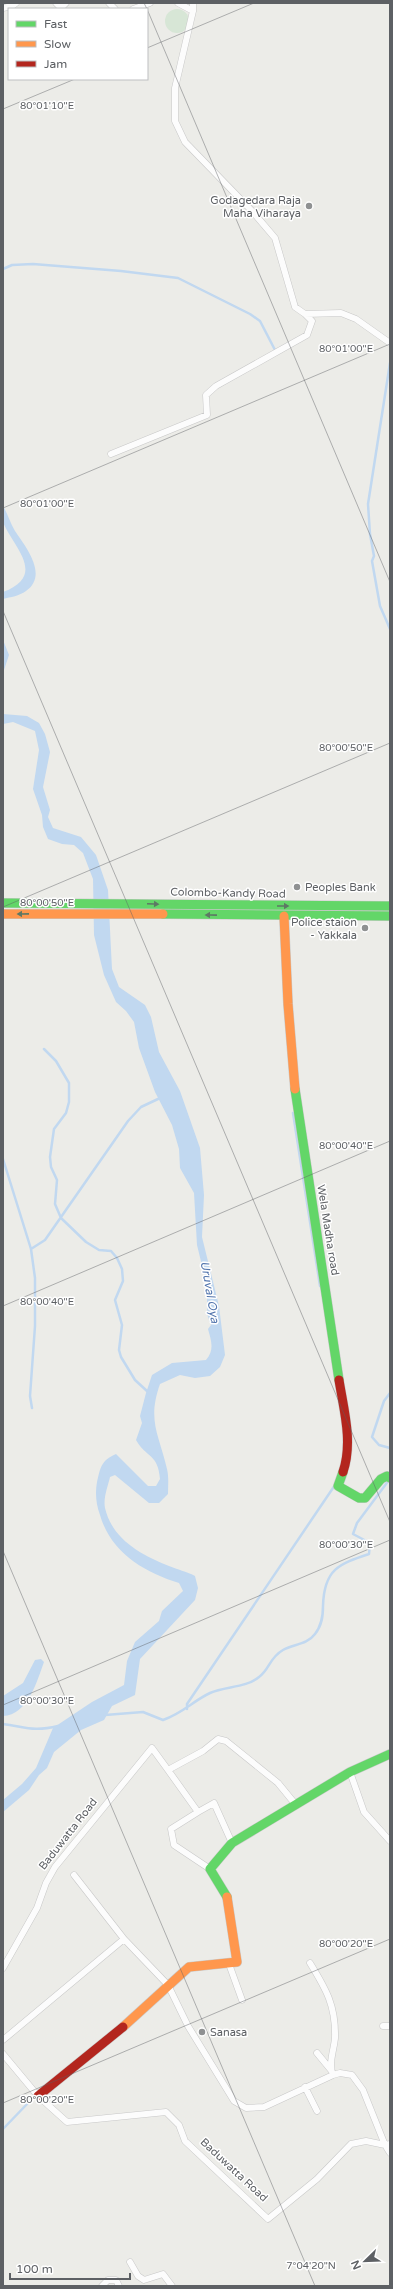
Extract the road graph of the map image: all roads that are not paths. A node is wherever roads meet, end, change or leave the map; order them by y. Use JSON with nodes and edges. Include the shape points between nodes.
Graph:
{"nodes":[{"id":1,"x":16,"y":3,"type":"edge"},
{"id":2,"x":56,"y":3,"type":"edge"},
{"id":3,"x":66,"y":3,"type":"edge"},
{"id":4,"x":150,"y":3,"type":"edge"},
{"id":5,"x":178,"y":3,"type":"edge"},
{"id":6,"x":193,"y":3,"type":"edge"},
{"id":7,"x":3,"y":8,"type":"edge"},
{"id":8,"x":136,"y":8,"type":"edge"},
{"id":9,"x":193,"y":11,"type":"junction"},
{"id":10,"x":305,"y":314,"type":"junction"},
{"id":11,"x":390,"y":343,"type":"edge"},
{"id":12,"x":111,"y":454,"type":"dead end"},
{"id":13,"x":3,"y":903,"type":"edge"},
{"id":14,"x":390,"y":906,"type":"edge"},
{"id":15,"x":237,"y":911,"type":"junction"},
{"id":16,"x":3,"y":914,"type":"edge"},
{"id":17,"x":284,"y":916,"type":"junction"},
{"id":18,"x":390,"y":916,"type":"edge"},
{"id":19,"x":388,"y":1477,"type":"edge"},
{"id":20,"x":390,"y":1754,"type":"edge"},
{"id":21,"x":168,"y":1770,"type":"junction"},
{"id":22,"x":350,"y":1772,"type":"junction"},
{"id":23,"x":296,"y":1805,"type":"junction"},
{"id":24,"x":198,"y":1812,"type":"junction"},
{"id":25,"x":390,"y":1841,"type":"edge"},
{"id":26,"x":232,"y":1843,"type":"junction"},
{"id":27,"x":210,"y":1869,"type":"junction"},
{"id":28,"x":74,"y":1875,"type":"dead end"},
{"id":29,"x":124,"y":1939,"type":"junction"},
{"id":30,"x":310,"y":1963,"type":"dead end"},
{"id":31,"x":229,"y":1964,"type":"junction"},
{"id":32,"x":3,"y":1968,"type":"edge"},
{"id":33,"x":167,"y":1986,"type":"junction"},
{"id":34,"x":242,"y":2000,"type":"dead end"},
{"id":35,"x":383,"y":2026,"type":"dead end"},
{"id":36,"x":390,"y":2026,"type":"edge"},
{"id":37,"x":3,"y":2040,"type":"edge"},
{"id":38,"x":317,"y":2053,"type":"dead end"},
{"id":39,"x":3,"y":2054,"type":"edge"},
{"id":40,"x":332,"y":2072,"type":"junction"},
{"id":41,"x":305,"y":2087,"type":"junction"},
{"id":42,"x":38,"y":2096,"type":"junction"},
{"id":43,"x":317,"y":2110,"type":"dead end"},
{"id":44,"x":388,"y":2145,"type":"edge"},
{"id":45,"x":390,"y":2153,"type":"edge"},
{"id":46,"x":130,"y":2262,"type":"dead end"},
{"id":47,"x":102,"y":2286,"type":"edge"},
{"id":48,"x":119,"y":2286,"type":"edge"},
{"id":49,"x":172,"y":2286,"type":"edge"}],
"edges":[{"from":1,"to":7,"type":"street"},
{"from":2,"to":3,"type":"street","via":[[61,8]]},
{"from":4,"to":8,"type":"street"},
{"from":5,"to":9,"type":"street"},
{"from":6,"to":9,"type":"street"},
{"from":9,"to":10,"type":"street","via":[[175,88],[175,121],[185,142],[194,153],[275,238],[295,307]]},
{"from":10,"to":11,"type":"street","via":[[341,313],[356,319]]},
{"from":10,"to":12,"type":"street","via":[[312,321],[307,334],[216,386],[206,394],[207,414]]},
{"from":13,"to":15,"type":"main road","name":"Colombo-Kandy Road","one_way":true,"via":[[114,902]]},
{"from":15,"to":14,"type":"main road","name":"Colombo-Kandy Road","one_way":true},
{"from":15,"to":16,"type":"main road","name":"Colombo-Kandy Road","one_way":true},
{"from":15,"to":17,"type":"main road","name":"Colombo-Kandy Road"},
{"from":17,"to":18,"type":"main road","name":"Colombo-Kandy Road"},
{"from":17,"to":19,"type":"main road","name":"Wela Madha road","via":[[288,1004],[298,1112],[348,1434],[346,1462],[338,1486],[359,1498],[365,1498],[381,1479]]},
{"from":20,"to":22,"type":"main road"},
{"from":21,"to":23,"type":"street","via":[[204,1751],[218,1738],[226,1741],[278,1783]]},
{"from":21,"to":24,"type":"street"},
{"from":21,"to":32,"type":"street","name":"Baduwatta Road","via":[[152,1748],[55,1867],[37,1908]]},
{"from":22,"to":23,"type":"main road"},
{"from":22,"to":25,"type":"street","via":[[364,1812]]},
{"from":23,"to":26,"type":"main road"},
{"from":24,"to":26,"type":"street","via":[[214,1803]]},
{"from":24,"to":27,"type":"street","via":[[171,1829],[174,1845]]},
{"from":26,"to":27,"type":"main road"},
{"from":27,"to":31,"type":"main road","via":[[226,1894],[237,1962]]},
{"from":28,"to":29,"type":"street"},
{"from":29,"to":33,"type":"street"},
{"from":29,"to":37,"type":"street"},
{"from":30,"to":40,"type":"street","via":[[327,1989],[334,2013]]},
{"from":31,"to":33,"type":"main road","via":[[190,1967]]},
{"from":31,"to":34,"type":"street"},
{"from":33,"to":41,"type":"street","via":[[234,2101],[246,2108],[264,2107]]},
{"from":33,"to":42,"type":"main road","via":[[111,2038]]},
{"from":35,"to":36,"type":"street"},
{"from":38,"to":40,"type":"street"},
{"from":39,"to":42,"type":"street","name":"Baduwatta Road"},
{"from":40,"to":41,"type":"street"},
{"from":40,"to":44,"type":"street","via":[[352,2075],[363,2090]]},
{"from":41,"to":43,"type":"street"},
{"from":42,"to":44,"type":"street","name":"Baduwatta Road","via":[[67,2122],[166,2112],[179,2125],[186,2141],[268,2219],[317,2179],[351,2144],[366,2141]]},
{"from":44,"to":45,"type":"street"},
{"from":46,"to":49,"type":"street","via":[[138,2276],[144,2280],[163,2274]]},
{"from":47,"to":48,"type":"street","via":[[108,2280],[116,2280]]}]}
